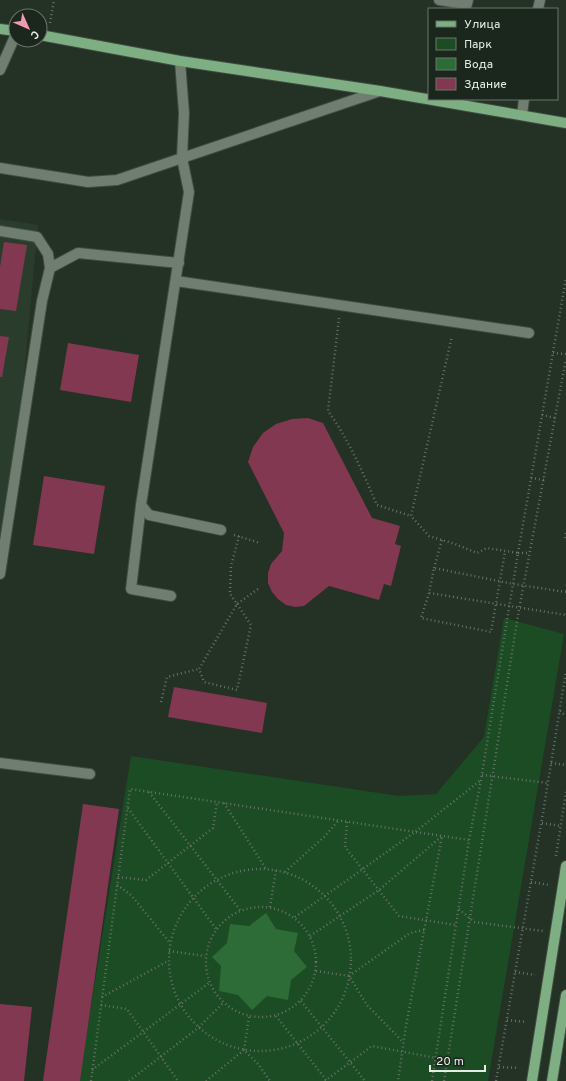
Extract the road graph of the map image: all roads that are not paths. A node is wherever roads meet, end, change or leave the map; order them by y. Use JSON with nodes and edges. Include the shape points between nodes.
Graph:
{"nodes":[{"id":1,"x":439,"y":0,"type":"edge"},
{"id":2,"x":468,"y":0,"type":"edge"},
{"id":3,"x":48,"y":37,"type":"edge"},
{"id":4,"x":10,"y":48,"type":"edge"},
{"id":5,"x":180,"y":61,"type":"junction"},
{"id":6,"x":0,"y":70,"type":"edge"},
{"id":7,"x":380,"y":91,"type":"junction"},
{"id":8,"x":428,"y":99,"type":"edge"},
{"id":9,"x":431,"y":100,"type":"edge"},
{"id":10,"x":524,"y":100,"type":"edge"},
{"id":11,"x":522,"y":116,"type":"junction"},
{"id":12,"x":566,"y":123,"type":"edge"},
{"id":13,"x":182,"y":158,"type":"junction"},
{"id":14,"x":0,"y":168,"type":"edge"},
{"id":15,"x":0,"y":231,"type":"edge"},
{"id":16,"x":179,"y":263,"type":"junction"},
{"id":17,"x":50,"y":268,"type":"junction"},
{"id":18,"x":176,"y":281,"type":"junction"},
{"id":19,"x":530,"y":333,"type":"dead end"},
{"id":20,"x":141,"y":505,"type":"junction"},
{"id":21,"x":221,"y":530,"type":"road end"},
{"id":22,"x":0,"y":574,"type":"edge"},
{"id":23,"x":171,"y":596,"type":"dead end"},
{"id":24,"x":0,"y":762,"type":"edge"},
{"id":25,"x":90,"y":774,"type":"dead end"},
{"id":26,"x":566,"y":866,"type":"edge"},
{"id":27,"x":566,"y":995,"type":"edge"},
{"id":28,"x":532,"y":1081,"type":"edge"},
{"id":29,"x":552,"y":1081,"type":"edge"}],
"edges":[{"from":1,"to":2,"type":"street","via":[[467,4]]},
{"from":3,"to":5,"type":"main road"},
{"from":4,"to":6,"type":"street"},
{"from":5,"to":7,"type":"main road"},
{"from":5,"to":13,"type":"street","via":[[184,113]]},
{"from":7,"to":8,"type":"main road"},
{"from":7,"to":13,"type":"street"},
{"from":9,"to":11,"type":"main road"},
{"from":10,"to":11,"type":"street"},
{"from":11,"to":12,"type":"main road"},
{"from":13,"to":14,"type":"street","via":[[117,180],[88,182]]},
{"from":13,"to":16,"type":"street","via":[[189,192]]},
{"from":15,"to":17,"type":"street","via":[[37,237],[48,254]]},
{"from":16,"to":17,"type":"street","via":[[78,253]]},
{"from":16,"to":18,"type":"street"},
{"from":17,"to":22,"type":"street","via":[[42,301]]},
{"from":18,"to":19,"type":"street"},
{"from":18,"to":20,"type":"street"},
{"from":20,"to":21,"type":"street","via":[[149,515]]},
{"from":20,"to":23,"type":"street","via":[[131,589]]},
{"from":24,"to":25,"type":"street"},
{"from":26,"to":28,"type":"main road"},
{"from":27,"to":29,"type":"main road"}]}
